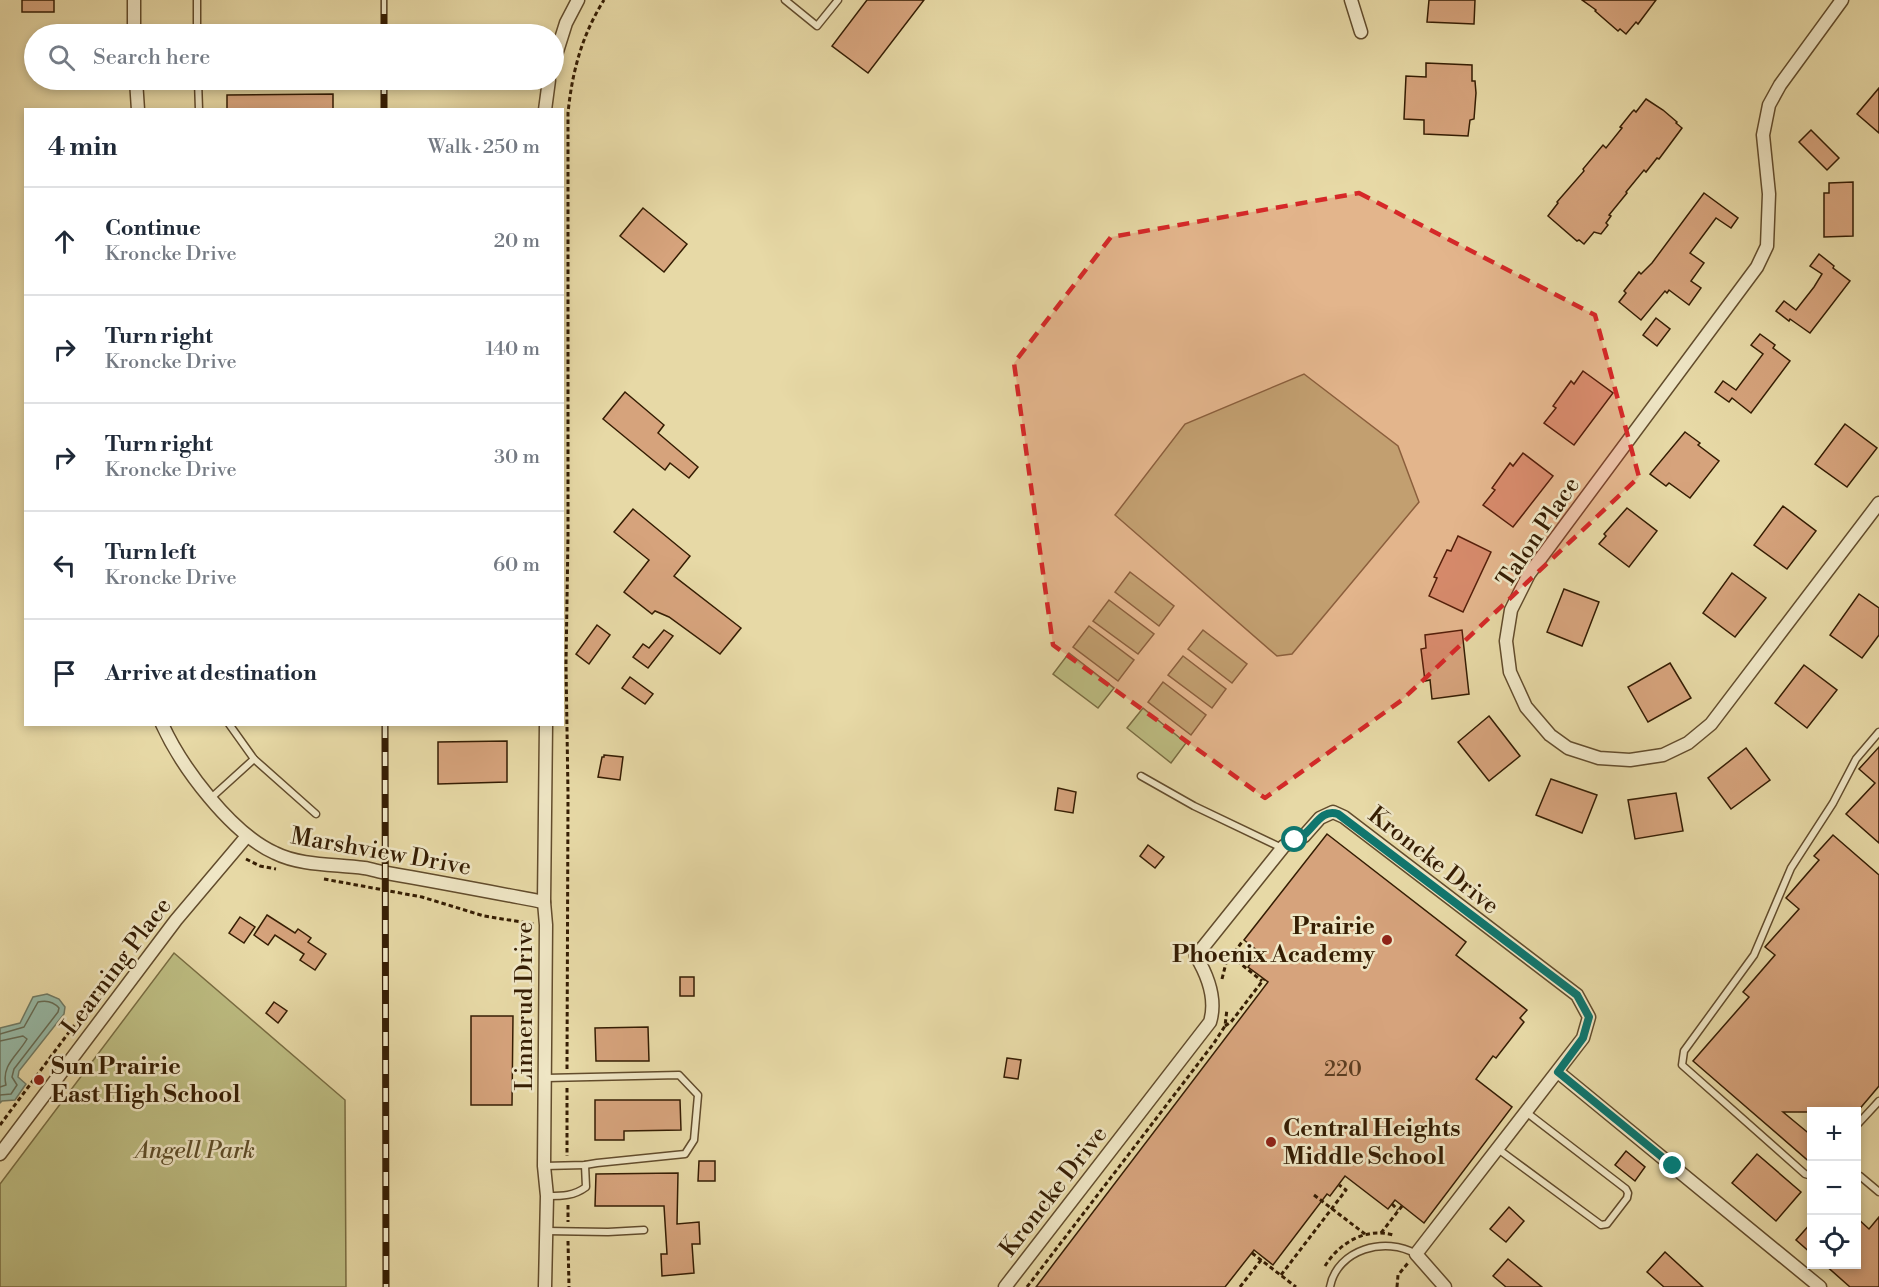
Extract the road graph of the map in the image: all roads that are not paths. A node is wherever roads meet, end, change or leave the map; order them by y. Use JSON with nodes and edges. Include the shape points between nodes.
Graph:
{"nodes":[{"id":1,"x":134,"y":0,"type":"edge"},
{"id":2,"x":197,"y":0,"type":"edge"},
{"id":3,"x":578,"y":0,"type":"edge"},
{"id":4,"x":784,"y":0,"type":"edge"},
{"id":5,"x":838,"y":0,"type":"edge"},
{"id":6,"x":1351,"y":0,"type":"edge"},
{"id":7,"x":1842,"y":0,"type":"edge"},
{"id":8,"x":134,"y":24,"type":"edge"},
{"id":9,"x":197,"y":24,"type":"edge"},
{"id":10,"x":564,"y":28,"type":"edge"},
{"id":11,"x":1361,"y":32,"type":"dead end"},
{"id":12,"x":137,"y":90,"type":"edge"},
{"id":13,"x":199,"y":90,"type":"edge"},
{"id":14,"x":548,"y":90,"type":"edge"},
{"id":15,"x":138,"y":108,"type":"edge"},
{"id":16,"x":200,"y":108,"type":"edge"},
{"id":17,"x":545,"y":108,"type":"edge"},
{"id":18,"x":1879,"y":503,"type":"edge"},
{"id":19,"x":163,"y":726,"type":"edge"},
{"id":20,"x":229,"y":726,"type":"edge"},
{"id":21,"x":546,"y":726,"type":"edge"},
{"id":22,"x":1879,"y":732,"type":"edge"},
{"id":23,"x":254,"y":759,"type":"junction"},
{"id":24,"x":1141,"y":776,"type":"dead end"},
{"id":25,"x":211,"y":798,"type":"junction"},
{"id":26,"x":316,"y":814,"type":"dead end"},
{"id":27,"x":247,"y":836,"type":"junction"},
{"id":28,"x":1282,"y":848,"type":"junction"},
{"id":29,"x":544,"y":902,"type":"junction"},
{"id":30,"x":1558,"y":1072,"type":"junction"},
{"id":31,"x":546,"y":1078,"type":"junction"},
{"id":32,"x":1879,"y":1101,"type":"edge"},
{"id":33,"x":1526,"y":1112,"type":"junction"},
{"id":34,"x":1861,"y":1121,"type":"edge"},
{"id":35,"x":1498,"y":1149,"type":"junction"},
{"id":36,"x":0,"y":1155,"type":"edge"},
{"id":37,"x":585,"y":1165,"type":"junction"},
{"id":38,"x":544,"y":1166,"type":"junction"},
{"id":39,"x":1807,"y":1175,"type":"edge"},
{"id":40,"x":1861,"y":1177,"type":"edge"},
{"id":41,"x":1879,"y":1192,"type":"edge"},
{"id":42,"x":547,"y":1196,"type":"junction"},
{"id":43,"x":644,"y":1230,"type":"dead end"},
{"id":44,"x":546,"y":1231,"type":"junction"},
{"id":45,"x":1416,"y":1254,"type":"junction"},
{"id":46,"x":545,"y":1287,"type":"edge"},
{"id":47,"x":1005,"y":1287,"type":"edge"},
{"id":48,"x":1330,"y":1287,"type":"edge"},
{"id":49,"x":1445,"y":1287,"type":"edge"},
{"id":50,"x":1820,"y":1287,"type":"edge"}],
"edges":[{"from":1,"to":8,"type":"street"},
{"from":2,"to":9,"type":"lane"},
{"from":3,"to":10,"type":"street"},
{"from":4,"to":5,"type":"lane","via":[[817,26]]},
{"from":6,"to":11,"type":"street"},
{"from":7,"to":18,"type":"street","name":"Talon Place","via":[[1769,105],[1763,135],[1769,194],[1767,246],[1757,267],[1529,574],[1511,610],[1506,641],[1510,672],[1526,707],[1550,735],[1568,747],[1599,758],[1630,760],[1663,755],[1688,743],[1711,724]]},
{"from":12,"to":15,"type":"street"},
{"from":13,"to":16,"type":"lane"},
{"from":14,"to":17,"type":"street"},
{"from":19,"to":25,"type":"street","name":"Marshview Drive","via":[[184,764]]},
{"from":20,"to":23,"type":"lane"},
{"from":21,"to":29,"type":"street","name":"Linnerud Drive"},
{"from":22,"to":39,"type":"lane","via":[[1856,759],[1791,868],[1754,955],[1684,1052],[1682,1065]]},
{"from":23,"to":25,"type":"lane"},
{"from":23,"to":26,"type":"lane"},
{"from":24,"to":28,"type":"lane"},
{"from":25,"to":27,"type":"street","name":"Marshview Drive"},
{"from":27,"to":29,"type":"street","name":"Marshview Drive","via":[[287,859],[366,868]]},
{"from":27,"to":36,"type":"street","name":"Learning Place","via":[[176,920]]},
{"from":28,"to":30,"type":"street","name":"Kroncke Drive","via":[[1304,836],[1324,815],[1338,814],[1577,995],[1589,1017],[1583,1038]]},
{"from":28,"to":47,"type":"street","name":"Kroncke Drive","via":[[1196,956],[1213,1003],[1205,1030]]},
{"from":29,"to":31,"type":"street","name":"Linnerud Drive"},
{"from":30,"to":33,"type":"street","name":"Kroncke Drive"},
{"from":30,"to":50,"type":"street"},
{"from":31,"to":37,"type":"lane","via":[[680,1075],[698,1095],[694,1140],[685,1155]]},
{"from":31,"to":38,"type":"street","name":"Linnerud Drive"},
{"from":32,"to":34,"type":"lane"},
{"from":33,"to":35,"type":"street","name":"Kroncke Drive"},
{"from":33,"to":35,"type":"lane","via":[[1626,1189],[1627,1199],[1607,1224],[1601,1225]]},
{"from":35,"to":45,"type":"street","name":"Kroncke Drive"},
{"from":37,"to":38,"type":"lane"},
{"from":37,"to":42,"type":"lane","via":[[586,1187],[567,1196]]},
{"from":38,"to":42,"type":"street","name":"Linnerud Drive"},
{"from":40,"to":41,"type":"lane"},
{"from":42,"to":44,"type":"street","name":"Linnerud Drive"},
{"from":43,"to":44,"type":"lane"},
{"from":44,"to":46,"type":"street","name":"Linnerud Drive"},
{"from":45,"to":48,"type":"lane","via":[[1394,1246],[1358,1252],[1340,1266]]},
{"from":45,"to":49,"type":"street"}]}
